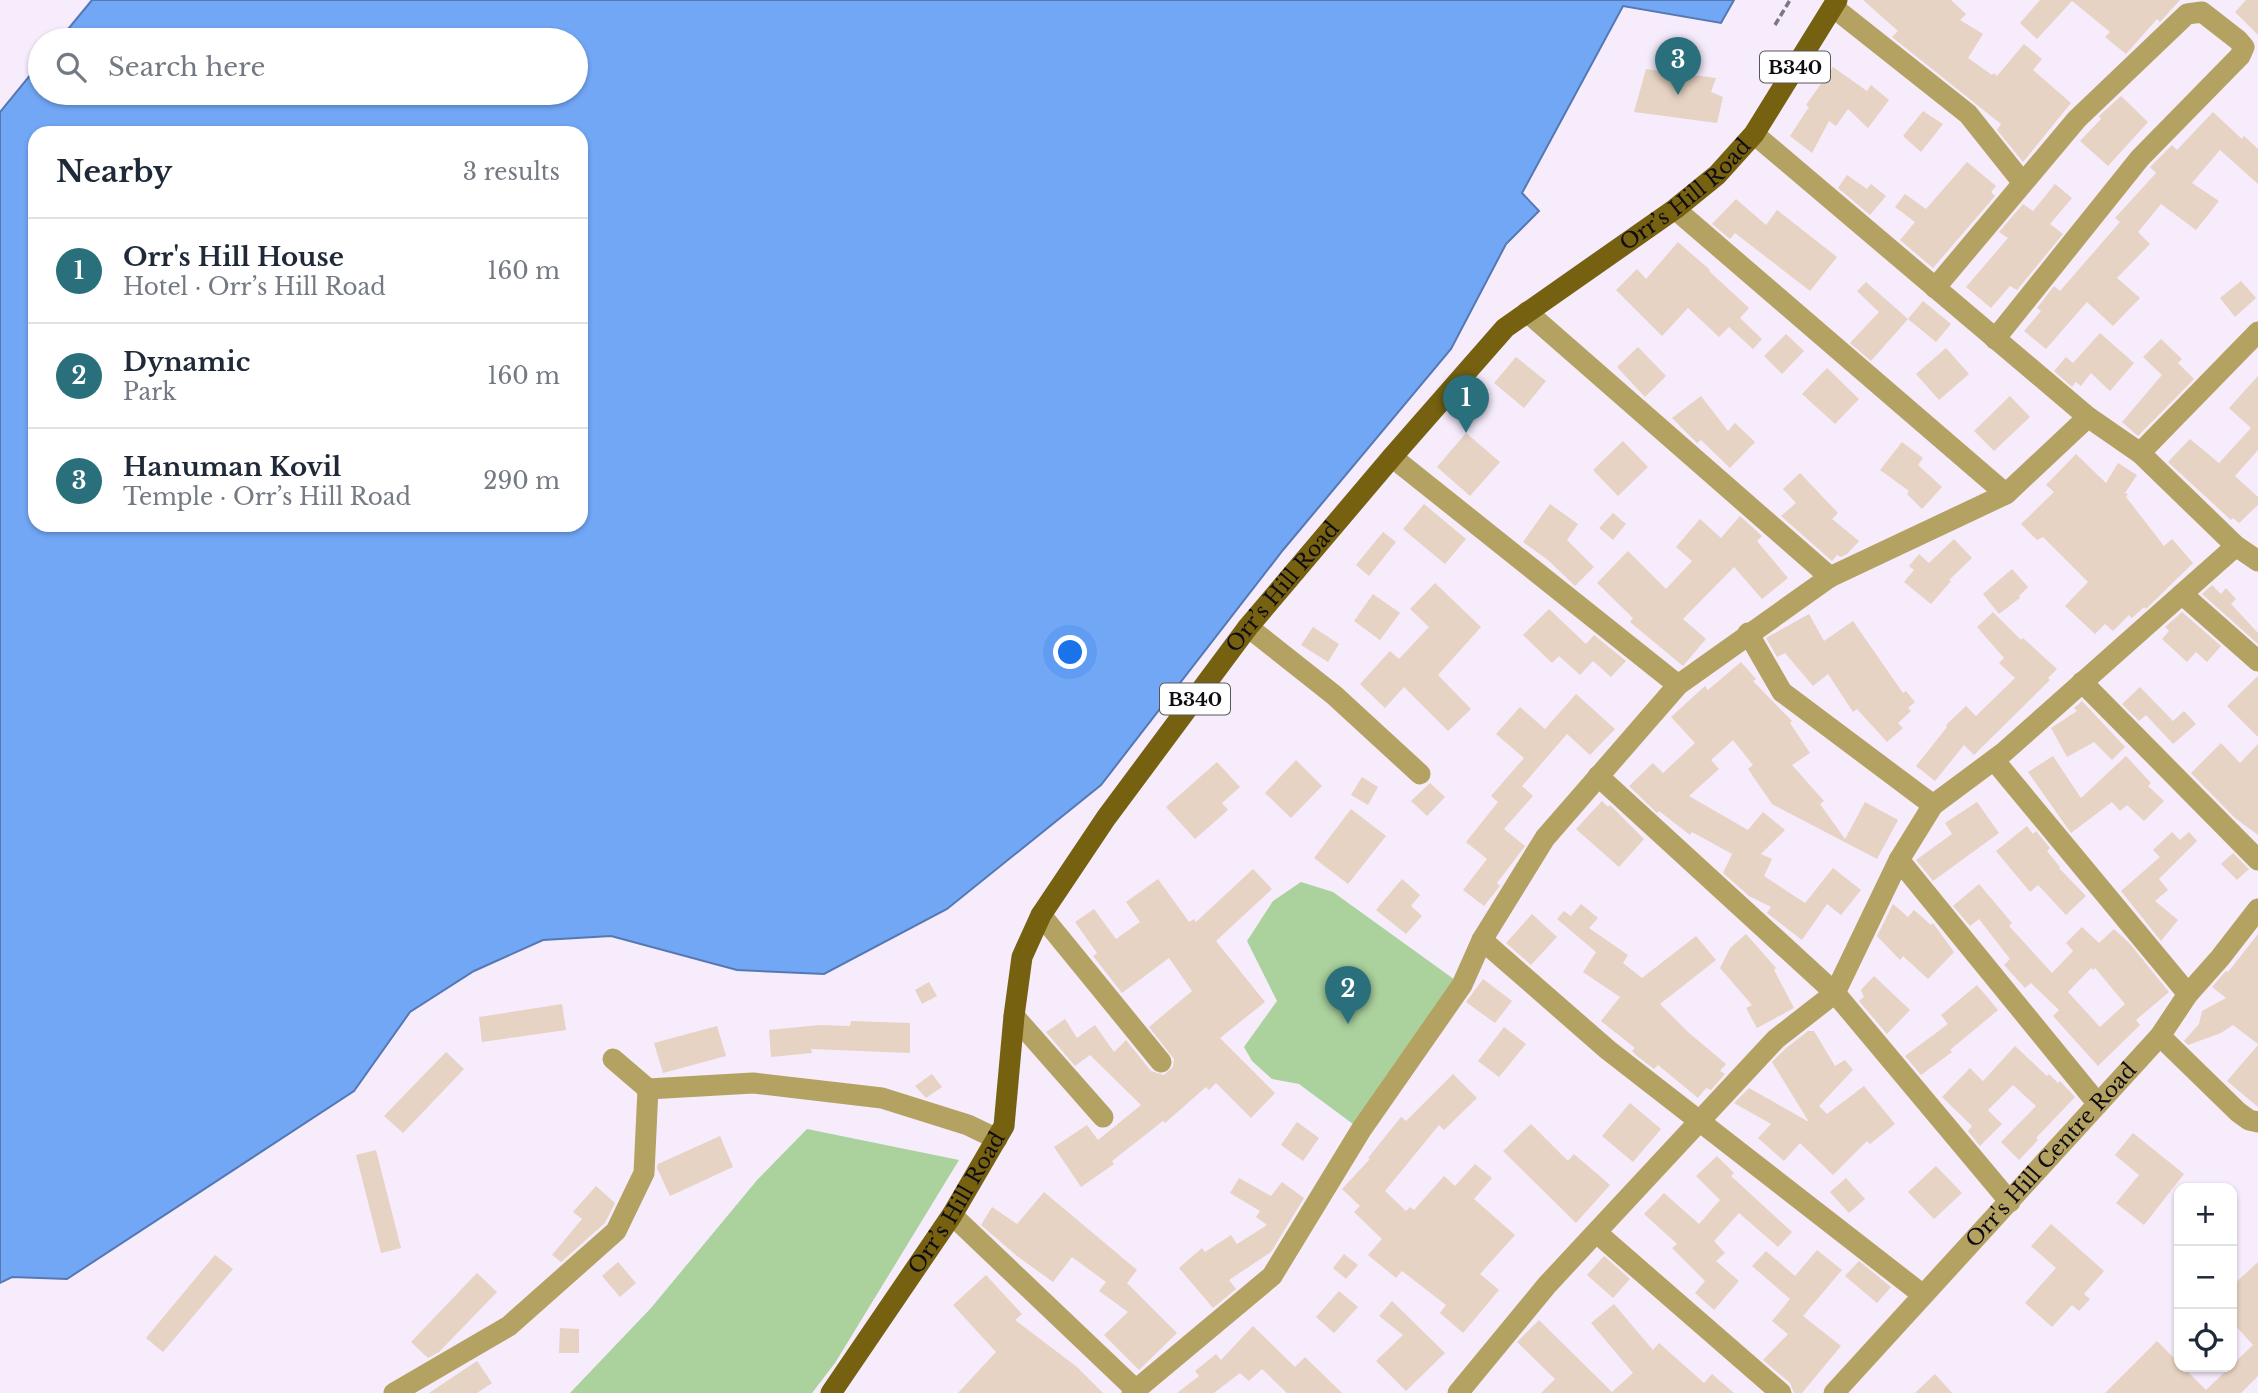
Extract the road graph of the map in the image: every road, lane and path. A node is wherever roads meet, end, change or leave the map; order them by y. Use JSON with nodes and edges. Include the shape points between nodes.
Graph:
{"nodes":[{"id":1,"x":1790,"y":0,"type":"edge"},
{"id":2,"x":1835,"y":3,"type":"edge"},
{"id":3,"x":1775,"y":25,"type":"dead end"},
{"id":4,"x":1754,"y":134,"type":"junction"},
{"id":5,"x":2023,"y":183,"type":"junction"},
{"id":6,"x":1675,"y":209,"type":"junction"},
{"id":7,"x":1935,"y":288,"type":"junction"},
{"id":8,"x":1527,"y":312,"type":"junction"},
{"id":9,"x":2258,"y":332,"type":"edge"},
{"id":10,"x":1995,"y":339,"type":"junction"},
{"id":11,"x":2088,"y":417,"type":"junction"},
{"id":12,"x":2140,"y":453,"type":"junction"},
{"id":13,"x":1391,"y":457,"type":"junction"},
{"id":14,"x":2006,"y":494,"type":"junction"},
{"id":15,"x":2236,"y":546,"type":"junction"},
{"id":16,"x":2258,"y":561,"type":"edge"},
{"id":17,"x":1830,"y":577,"type":"junction"},
{"id":18,"x":2182,"y":594,"type":"junction"},
{"id":19,"x":1248,"y":627,"type":"junction"},
{"id":20,"x":1748,"y":633,"type":"junction"},
{"id":21,"x":2258,"y":661,"type":"edge"},
{"id":22,"x":2082,"y":682,"type":"junction"},
{"id":23,"x":1678,"y":685,"type":"junction"},
{"id":24,"x":1994,"y":760,"type":"junction"},
{"id":25,"x":1420,"y":774,"type":"dead end"},
{"id":26,"x":1598,"y":776,"type":"junction"},
{"id":27,"x":1933,"y":805,"type":"junction"},
{"id":28,"x":1899,"y":860,"type":"junction"},
{"id":29,"x":2258,"y":860,"type":"edge"},
{"id":30,"x":2258,"y":909,"type":"edge"},
{"id":31,"x":1041,"y":915,"type":"junction"},
{"id":32,"x":1482,"y":940,"type":"junction"},
{"id":33,"x":1835,"y":993,"type":"junction"},
{"id":34,"x":2188,"y":994,"type":"junction"},
{"id":35,"x":1014,"y":1016,"type":"junction"},
{"id":36,"x":2160,"y":1036,"type":"junction"},
{"id":37,"x":613,"y":1059,"type":"dead end"},
{"id":38,"x":1161,"y":1062,"type":"dead end"},
{"id":39,"x":648,"y":1089,"type":"junction"},
{"id":40,"x":2098,"y":1104,"type":"junction"},
{"id":41,"x":1103,"y":1117,"type":"dead end"},
{"id":42,"x":1700,"y":1120,"type":"junction"},
{"id":43,"x":2258,"y":1122,"type":"edge"},
{"id":44,"x":997,"y":1139,"type":"junction"},
{"id":45,"x":2010,"y":1202,"type":"junction"},
{"id":46,"x":952,"y":1215,"type":"junction"},
{"id":47,"x":1597,"y":1233,"type":"junction"},
{"id":48,"x":1923,"y":1294,"type":"junction"},
{"id":49,"x":1134,"y":1391,"type":"edge"},
{"id":50,"x":394,"y":1393,"type":"edge"},
{"id":51,"x":831,"y":1393,"type":"edge"},
{"id":52,"x":1458,"y":1393,"type":"edge"},
{"id":53,"x":1781,"y":1393,"type":"edge"},
{"id":54,"x":1835,"y":1393,"type":"edge"}],
"edges":[{"from":1,"to":3,"type":"path"},
{"from":2,"to":4,"type":"main road","name":"Orr’s Hill Road","number":"B340"},
{"from":2,"to":5,"type":"street","via":[[1968,114]]},
{"from":4,"to":6,"type":"main road","name":"Orr’s Hill Road","number":"B340","via":[[1717,175]]},
{"from":4,"to":7,"type":"street"},
{"from":5,"to":7,"type":"street"},
{"from":5,"to":10,"type":"street","via":[[2077,119],[2188,14],[2202,12],[2244,47],[2140,158]]},
{"from":6,"to":8,"type":"main road","name":"Orr’s Hill Road","number":"B340"},
{"from":6,"to":14,"type":"street"},
{"from":7,"to":10,"type":"street"},
{"from":8,"to":13,"type":"main road","name":"Orr’s Hill Road","number":"B340","via":[[1505,328]]},
{"from":8,"to":17,"type":"street"},
{"from":9,"to":12,"type":"street"},
{"from":10,"to":11,"type":"street"},
{"from":11,"to":12,"type":"street"},
{"from":11,"to":14,"type":"street"},
{"from":12,"to":15,"type":"street"},
{"from":13,"to":19,"type":"main road","name":"Orr’s Hill Road","number":"B340"},
{"from":13,"to":23,"type":"street"},
{"from":14,"to":17,"type":"street"},
{"from":15,"to":16,"type":"street"},
{"from":15,"to":18,"type":"street"},
{"from":17,"to":20,"type":"street"},
{"from":18,"to":21,"type":"street"},
{"from":18,"to":22,"type":"street"},
{"from":19,"to":25,"type":"street","via":[[1334,695]]},
{"from":19,"to":31,"type":"main road","name":"Orr’s Hill Road","number":"B340","via":[[1106,818]]},
{"from":20,"to":23,"type":"street"},
{"from":20,"to":27,"type":"street","via":[[1782,692]]},
{"from":22,"to":24,"type":"street"},
{"from":22,"to":29,"type":"street"},
{"from":23,"to":26,"type":"street"},
{"from":24,"to":27,"type":"street"},
{"from":24,"to":34,"type":"street"},
{"from":26,"to":32,"type":"street","via":[[1545,838]]},
{"from":26,"to":33,"type":"street"},
{"from":27,"to":28,"type":"street"},
{"from":28,"to":33,"type":"street"},
{"from":28,"to":40,"type":"street"},
{"from":30,"to":34,"type":"street","name":"Orr's Hill Centre Road"},
{"from":31,"to":35,"type":"main road","name":"Orr’s Hill Road","number":"B340","via":[[1022,957]]},
{"from":31,"to":38,"type":"street"},
{"from":32,"to":42,"type":"street","via":[[1608,1050]]},
{"from":32,"to":49,"type":"street","via":[[1462,985],[1361,1130],[1272,1276]]},
{"from":33,"to":42,"type":"street","via":[[1776,1039]]},
{"from":33,"to":45,"type":"street"},
{"from":34,"to":36,"type":"street","name":"Orr's Hill Centre Road"},
{"from":35,"to":41,"type":"street"},
{"from":35,"to":44,"type":"main road","name":"Orr’s Hill Road","number":"B340","via":[[1004,1126]]},
{"from":36,"to":40,"type":"street","name":"Orr's Hill Centre Road"},
{"from":36,"to":43,"type":"street","via":[[2238,1112]]},
{"from":37,"to":39,"type":"street"},
{"from":39,"to":44,"type":"street","via":[[753,1083],[882,1098]]},
{"from":39,"to":50,"type":"street","via":[[644,1173],[617,1231],[509,1326]]},
{"from":40,"to":45,"type":"street","name":"Orr's Hill Centre Road"},
{"from":42,"to":47,"type":"street"},
{"from":42,"to":48,"type":"street"},
{"from":44,"to":46,"type":"main road","name":"Orr’s Hill Road","number":"B340"},
{"from":45,"to":48,"type":"street","name":"Orr's Hill Centre Road"},
{"from":46,"to":49,"type":"street"},
{"from":46,"to":51,"type":"main road","name":"Orr’s Hill Road","number":"B340"},
{"from":47,"to":52,"type":"street","via":[[1547,1285]]},
{"from":47,"to":53,"type":"street"},
{"from":48,"to":54,"type":"street","name":"Orr's Hill Centre Road"}]}
